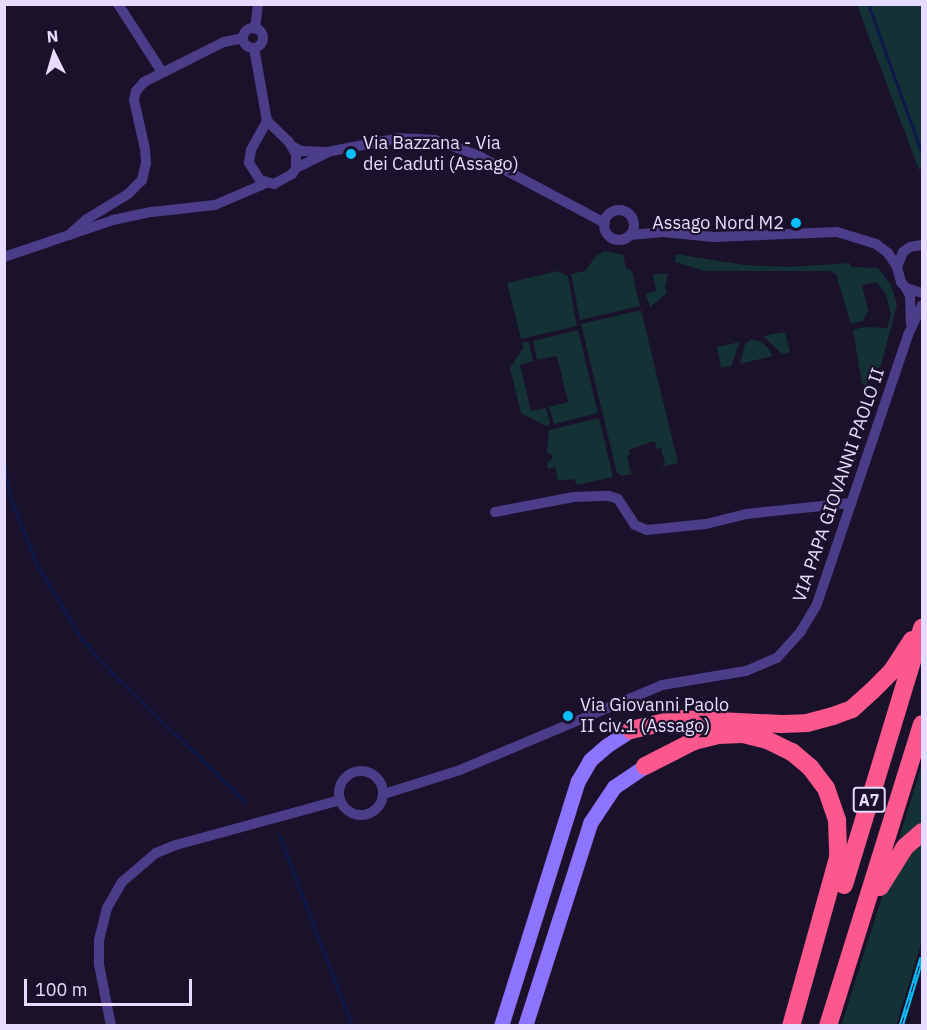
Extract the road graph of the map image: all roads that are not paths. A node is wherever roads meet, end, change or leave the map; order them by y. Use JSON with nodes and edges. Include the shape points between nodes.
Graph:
{"nodes":[{"id":1,"x":118,"y":4,"type":"edge"},
{"id":2,"x":258,"y":4,"type":"edge"},
{"id":3,"x":255,"y":29,"type":"junction"},
{"id":4,"x":243,"y":38,"type":"junction"},
{"id":5,"x":254,"y":48,"type":"junction"},
{"id":6,"x":162,"y":72,"type":"junction"},
{"id":7,"x":267,"y":121,"type":"junction"},
{"id":8,"x":283,"y":138,"type":"junction"},
{"id":9,"x":258,"y":141,"type":"junction"},
{"id":10,"x":294,"y":147,"type":"junction"},
{"id":11,"x":327,"y":153,"type":"junction"},
{"id":12,"x":296,"y":168,"type":"junction"},
{"id":13,"x":251,"y":169,"type":"junction"},
{"id":14,"x":266,"y":183,"type":"junction"},
{"id":15,"x":238,"y":195,"type":"junction"},
{"id":16,"x":605,"y":223,"type":"junction"},
{"id":17,"x":69,"y":235,"type":"junction"},
{"id":18,"x":630,"y":235,"type":"junction"},
{"id":19,"x":922,"y":245,"type":"edge"},
{"id":20,"x":4,"y":257,"type":"edge"},
{"id":21,"x":897,"y":267,"type":"junction"},
{"id":22,"x":906,"y":288,"type":"junction"},
{"id":23,"x":922,"y":293,"type":"edge"},
{"id":24,"x":922,"y":305,"type":"edge"},
{"id":25,"x":911,"y":327,"type":"junction"},
{"id":26,"x":851,"y":503,"type":"junction"},
{"id":27,"x":495,"y":512,"type":"dead end"},
{"id":28,"x":922,"y":623,"type":"edge"},
{"id":29,"x":922,"y":628,"type":"edge"},
{"id":30,"x":922,"y":724,"type":"edge"},
{"id":31,"x":631,"y":730,"type":"joint"},
{"id":32,"x":645,"y":766,"type":"joint"},
{"id":33,"x":384,"y":794,"type":"junction"},
{"id":34,"x":340,"y":800,"type":"junction"},
{"id":35,"x":922,"y":832,"type":"edge"},
{"id":36,"x":857,"y":931,"type":"junction"},
{"id":37,"x":111,"y":1026,"type":"edge"},
{"id":38,"x":501,"y":1026,"type":"edge"},
{"id":39,"x":525,"y":1026,"type":"edge"},
{"id":40,"x":791,"y":1026,"type":"edge"},
{"id":41,"x":800,"y":1026,"type":"edge"},
{"id":42,"x":828,"y":1026,"type":"edge"}],
"edges":[{"from":1,"to":6,"type":"street"},
{"from":2,"to":3,"type":"street"},
{"from":3,"to":4,"type":"street","via":[[247,30]]},
{"from":3,"to":5,"type":"street","via":[[263,40]]},
{"from":4,"to":5,"type":"street","via":[[246,46]]},
{"from":4,"to":6,"type":"street","via":[[224,42]]},
{"from":5,"to":7,"type":"street"},
{"from":6,"to":17,"type":"street","via":[[144,82],[134,100],[145,149],[142,180]]},
{"from":7,"to":8,"type":"street"},
{"from":7,"to":9,"type":"street"},
{"from":8,"to":9,"type":"street","via":[[270,135]]},
{"from":8,"to":10,"type":"street"},
{"from":9,"to":13,"type":"street","via":[[250,150]]},
{"from":10,"to":11,"type":"street"},
{"from":10,"to":12,"type":"street"},
{"from":11,"to":12,"type":"street"},
{"from":11,"to":16,"type":"street","via":[[399,138],[435,140],[477,155]]},
{"from":12,"to":14,"type":"street","via":[[287,179]]},
{"from":13,"to":14,"type":"street"},
{"from":13,"to":15,"type":"street"},
{"from":14,"to":15,"type":"street"},
{"from":15,"to":17,"type":"street","via":[[216,205],[132,215]]},
{"from":16,"to":18,"type":"street","via":[[612,239],[622,240]]},
{"from":16,"to":18,"type":"street","via":[[610,214],[623,211],[633,221]]},
{"from":17,"to":20,"type":"street"},
{"from":18,"to":21,"type":"street","name":"VIA PAPA GIOVANNI PAOLO II","via":[[663,232],[714,237],[837,232],[876,244]]},
{"from":19,"to":21,"type":"street","via":[[903,252]]},
{"from":21,"to":22,"type":"street","name":"VIA PAPA GIOVANNI PAOLO II"},
{"from":22,"to":23,"type":"street"},
{"from":22,"to":25,"type":"street","name":"VIA PAPA GIOVANNI PAOLO II"},
{"from":24,"to":25,"type":"street","name":"VIA PAPA GIOVANNI PAOLO II"},
{"from":25,"to":26,"type":"street","name":"VIA PAPA GIOVANNI PAOLO II"},
{"from":26,"to":27,"type":"street","via":[[647,530],[635,525],[618,499],[609,496],[574,497]]},
{"from":26,"to":33,"type":"street","name":"VIA PAPA GIOVANNI PAOLO II","via":[[817,604],[801,631],[777,658],[746,671],[662,685],[460,770]]},
{"from":28,"to":31,"type":"highway","via":[[892,671],[852,709],[807,723],[678,718]]},
{"from":29,"to":41,"type":"highway","number":"A7"},
{"from":30,"to":36,"type":"highway","number":"A7"},
{"from":31,"to":38,"type":"main road","via":[[590,760],[578,781]]},
{"from":32,"to":39,"type":"main road","via":[[614,788],[590,823]]},
{"from":32,"to":40,"type":"highway","via":[[702,739],[743,734],[763,738],[792,752],[826,788],[837,820],[838,858]]},
{"from":33,"to":34,"type":"street","via":[[378,808],[364,815],[350,811]]},
{"from":33,"to":34,"type":"street","via":[[377,777],[360,771],[343,780]]},
{"from":34,"to":37,"type":"street","via":[[176,844],[156,853],[122,882],[107,908],[99,940],[99,964]]},
{"from":35,"to":36,"type":"highway","via":[[895,859]]},
{"from":36,"to":42,"type":"highway","number":"A7"}]}
